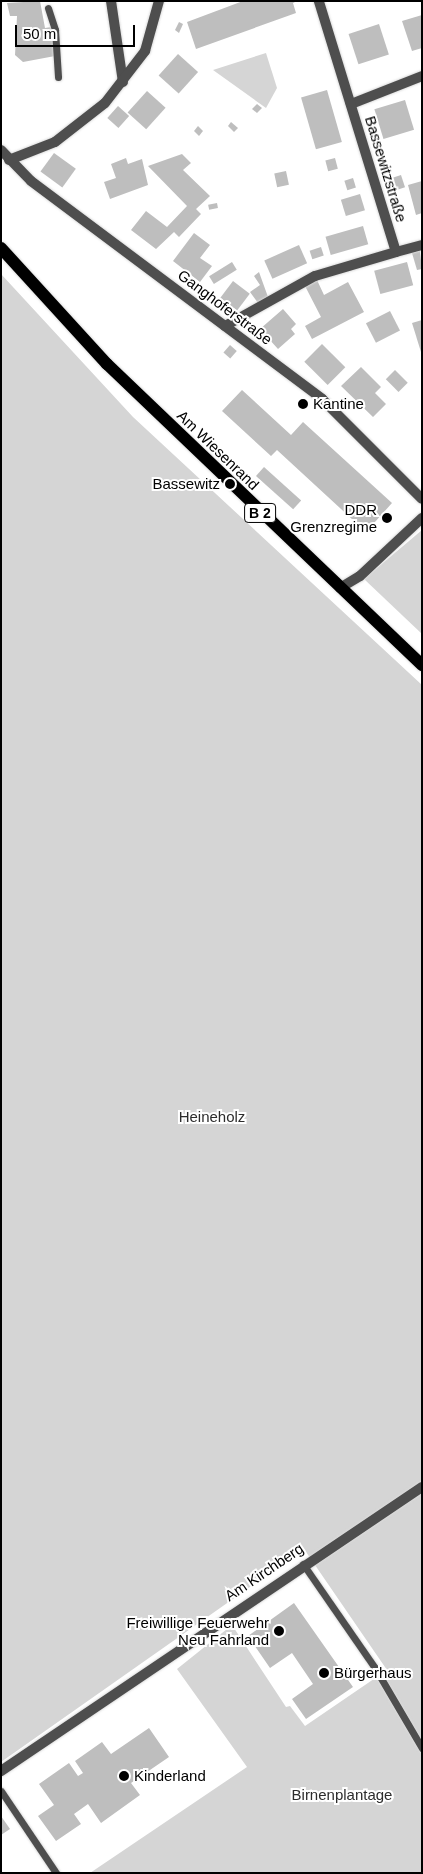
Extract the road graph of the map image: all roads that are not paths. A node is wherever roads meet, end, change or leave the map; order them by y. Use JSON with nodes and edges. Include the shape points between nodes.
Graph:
{"nodes":[{"id":1,"x":111,"y":1,"type":"edge"},
{"id":2,"x":159,"y":1,"type":"edge"},
{"id":3,"x":319,"y":1,"type":"edge"},
{"id":4,"x":48,"y":8,"type":"dead end"},
{"id":5,"x":422,"y":76,"type":"edge"},
{"id":6,"x":58,"y":77,"type":"dead end"},
{"id":7,"x":123,"y":82,"type":"junction"},
{"id":8,"x":351,"y":104,"type":"junction"},
{"id":9,"x":1,"y":150,"type":"edge"},
{"id":10,"x":9,"y":160,"type":"junction"},
{"id":11,"x":422,"y":245,"type":"edge"},
{"id":12,"x":1,"y":248,"type":"edge"},
{"id":13,"x":396,"y":252,"type":"junction"},
{"id":14,"x":225,"y":326,"type":"junction"},
{"id":15,"x":422,"y":499,"type":"edge"},
{"id":16,"x":422,"y":518,"type":"edge"},
{"id":17,"x":340,"y":588,"type":"junction"},
{"id":18,"x":422,"y":665,"type":"edge"},
{"id":19,"x":422,"y":1487,"type":"edge"},
{"id":20,"x":303,"y":1564,"type":"junction"},
{"id":21,"x":422,"y":1748,"type":"edge"},
{"id":22,"x":1,"y":1771,"type":"edge"},
{"id":23,"x":1,"y":1791,"type":"edge"},
{"id":24,"x":56,"y":1873,"type":"edge"}],
"edges":[{"from":1,"to":7,"type":"street"},
{"from":2,"to":7,"type":"street","via":[[145,51]]},
{"from":3,"to":8,"type":"street","name":"Bassewitzstraße"},
{"from":4,"to":6,"type":"lane","via":[[55,30]]},
{"from":5,"to":8,"type":"street"},
{"from":7,"to":10,"type":"street","via":[[68,134],[29,156]]},
{"from":8,"to":13,"type":"street","name":"Bassewitzstraße"},
{"from":9,"to":10,"type":"street","name":"Ganghoferstraße"},
{"from":10,"to":14,"type":"street","name":"Ganghoferstraße"},
{"from":11,"to":13,"type":"street"},
{"from":12,"to":17,"type":"main road","name":"Am Wiesenrand","number":"B 2","via":[[107,364]]},
{"from":13,"to":14,"type":"street","via":[[315,276]]},
{"from":14,"to":15,"type":"street","name":"Ganghoferstraße","via":[[322,399]]},
{"from":16,"to":17,"type":"street","via":[[360,576]]},
{"from":17,"to":18,"type":"main road","name":"Am Wiesenrand","number":"B 2"},
{"from":19,"to":20,"type":"street","name":"Am Kirchberg"},
{"from":20,"to":21,"type":"lane","via":[[375,1668]]},
{"from":20,"to":22,"type":"street","name":"Am Kirchberg"},
{"from":23,"to":24,"type":"lane"}]}
